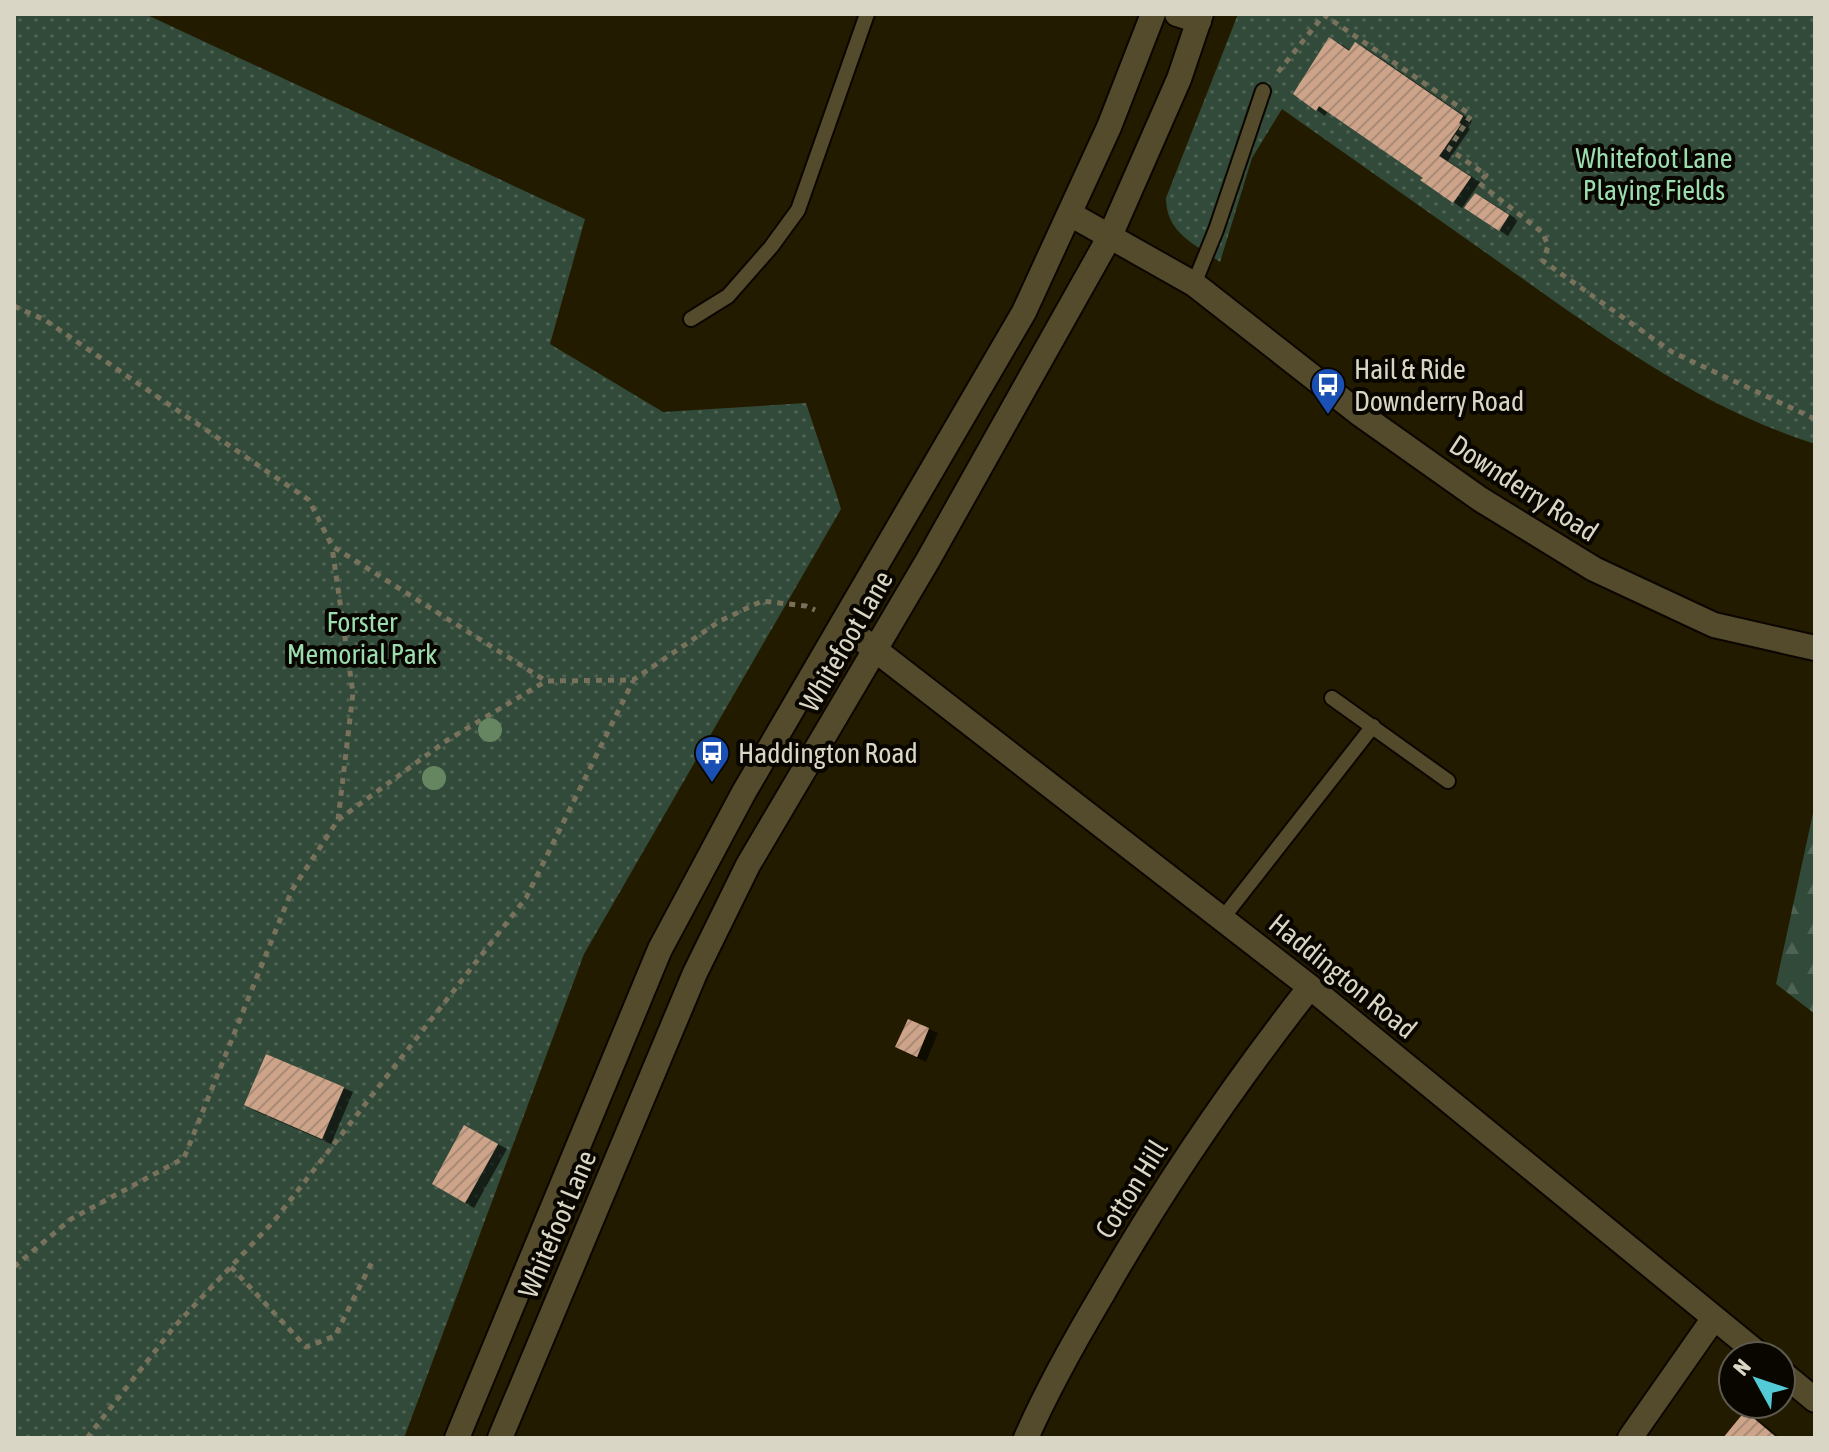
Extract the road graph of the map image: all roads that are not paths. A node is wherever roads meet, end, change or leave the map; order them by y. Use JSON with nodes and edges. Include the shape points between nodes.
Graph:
{"nodes":[{"id":1,"x":867,"y":14,"type":"edge"},
{"id":2,"x":1153,"y":14,"type":"edge"},
{"id":3,"x":1192,"y":16,"type":"edge"},
{"id":4,"x":1263,"y":91,"type":"road end"},
{"id":5,"x":1070,"y":214,"type":"junction"},
{"id":6,"x":1110,"y":236,"type":"junction"},
{"id":7,"x":1194,"y":284,"type":"junction"},
{"id":8,"x":691,"y":319,"type":"dead end"},
{"id":9,"x":842,"y":624,"type":"junction"},
{"id":10,"x":1815,"y":648,"type":"edge"},
{"id":11,"x":875,"y":650,"type":"junction"},
{"id":12,"x":1332,"y":698,"type":"dead end"},
{"id":13,"x":1373,"y":726,"type":"junction"},
{"id":14,"x":1448,"y":781,"type":"dead end"},
{"id":15,"x":1222,"y":919,"type":"junction"},
{"id":16,"x":1310,"y":987,"type":"junction"},
{"id":17,"x":1714,"y":1318,"type":"junction"},
{"id":18,"x":1741,"y":1340,"type":"edge"},
{"id":19,"x":1797,"y":1385,"type":"edge"},
{"id":20,"x":1815,"y":1400,"type":"edge"},
{"id":21,"x":457,"y":1438,"type":"edge"},
{"id":22,"x":500,"y":1438,"type":"edge"},
{"id":23,"x":1026,"y":1438,"type":"edge"},
{"id":24,"x":1630,"y":1438,"type":"edge"}],
"edges":[{"from":1,"to":8,"type":"lane","via":[[798,210],[728,296]]},
{"from":2,"to":5,"type":"street","name":"Whitefoot Lane"},
{"from":3,"to":6,"type":"street","name":"Whitefoot Lane","via":[[1179,79]]},
{"from":4,"to":7,"type":"lane"},
{"from":5,"to":6,"type":"street","name":"Downderry Road"},
{"from":5,"to":9,"type":"street","name":"Whitefoot Lane","via":[[1024,312]]},
{"from":6,"to":7,"type":"street","name":"Downderry Road"},
{"from":6,"to":11,"type":"street","name":"Whitefoot Lane"},
{"from":7,"to":10,"type":"street","name":"Downderry Road","via":[[1360,414],[1480,499],[1594,569],[1714,625]]},
{"from":9,"to":11,"type":"street","name":"Haddington Road"},
{"from":9,"to":21,"type":"street","name":"Whitefoot Lane","via":[[660,949]]},
{"from":11,"to":15,"type":"street","name":"Haddington Road"},
{"from":11,"to":22,"type":"street","name":"Whitefoot Lane","via":[[748,865],[695,973]]},
{"from":12,"to":13,"type":"lane"},
{"from":13,"to":14,"type":"lane"},
{"from":13,"to":15,"type":"lane"},
{"from":15,"to":16,"type":"street","name":"Haddington Road"},
{"from":16,"to":17,"type":"street","name":"Haddington Road"},
{"from":16,"to":23,"type":"street","name":"Cotton Hill","via":[[1149,1213]]},
{"from":17,"to":18,"type":"street","name":"Haddington Road"},
{"from":17,"to":24,"type":"street"},
{"from":19,"to":20,"type":"street"}]}
